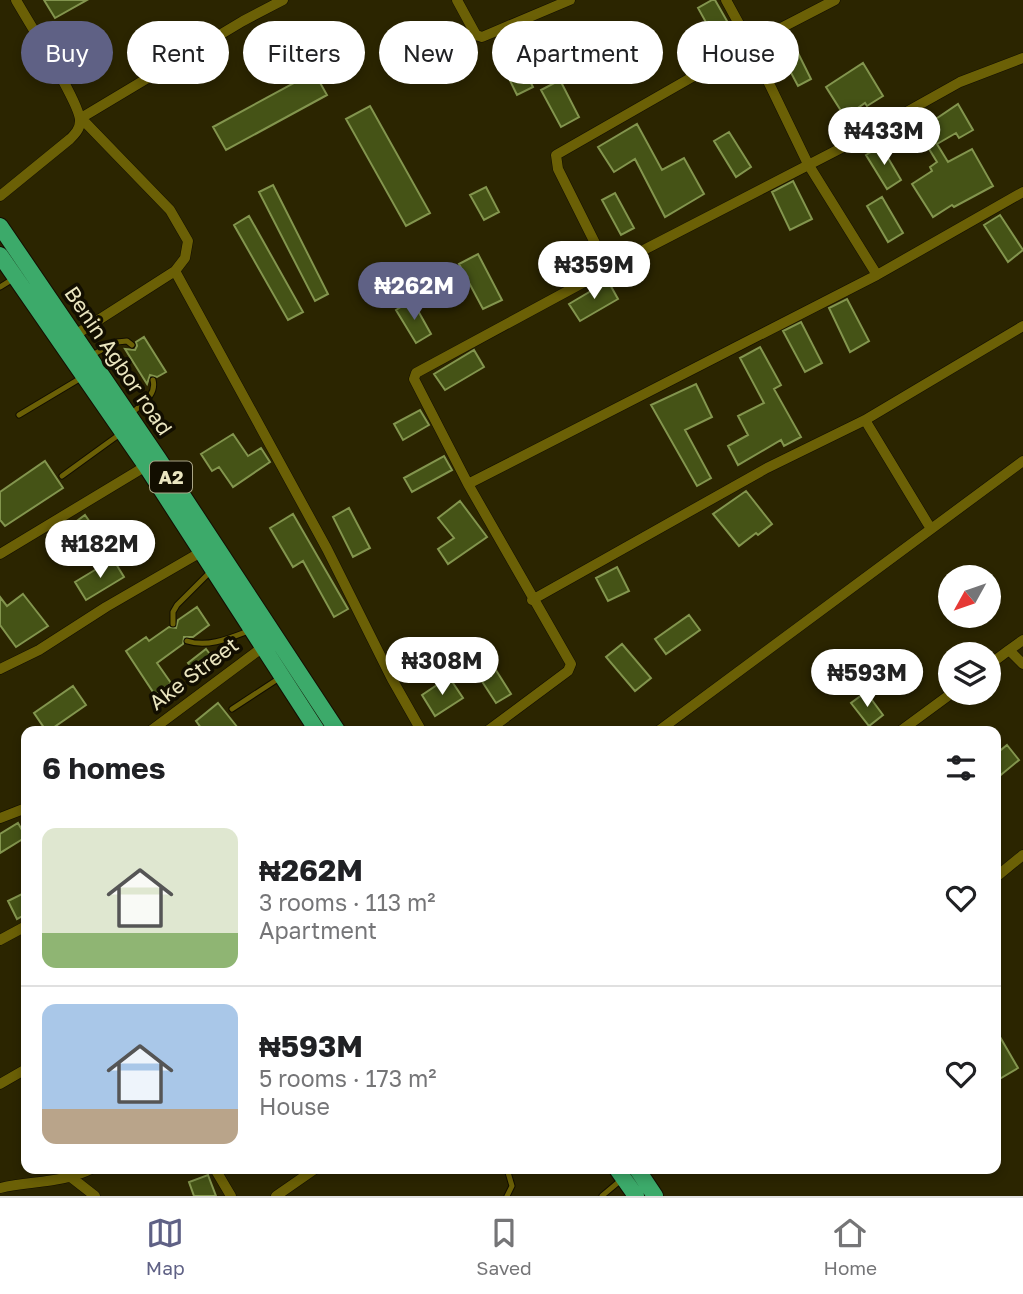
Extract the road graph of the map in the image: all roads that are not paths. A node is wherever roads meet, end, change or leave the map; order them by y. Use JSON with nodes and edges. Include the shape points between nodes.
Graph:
{"nodes":[{"id":1,"x":16,"y":0,"type":"edge"},
{"id":2,"x":283,"y":0,"type":"edge"},
{"id":3,"x":457,"y":0,"type":"edge"},
{"id":4,"x":570,"y":0,"type":"edge"},
{"id":5,"x":726,"y":0,"type":"edge"},
{"id":6,"x":835,"y":0,"type":"edge"},
{"id":7,"x":737,"y":21,"type":"edge"},
{"id":8,"x":794,"y":21,"type":"edge"},
{"id":9,"x":1023,"y":58,"type":"edge"},
{"id":10,"x":680,"y":84,"type":"edge"},
{"id":11,"x":769,"y":84,"type":"edge"},
{"id":12,"x":81,"y":118,"type":"junction"},
{"id":13,"x":808,"y":164,"type":"junction"},
{"id":14,"x":1023,"y":192,"type":"edge"},
{"id":15,"x":0,"y":196,"type":"edge"},
{"id":16,"x":0,"y":226,"type":"edge"},
{"id":17,"x":0,"y":255,"type":"edge"},
{"id":18,"x":608,"y":269,"type":"junction"},
{"id":19,"x":175,"y":271,"type":"junction"},
{"id":20,"x":877,"y":275,"type":"junction"},
{"id":21,"x":16,"y":278,"type":"junction"},
{"id":22,"x":0,"y":287,"type":"edge"},
{"id":23,"x":1023,"y":326,"type":"edge"},
{"id":24,"x":75,"y":335,"type":"junction"},
{"id":25,"x":132,"y":345,"type":"dead end"},
{"id":26,"x":89,"y":357,"type":"junction"},
{"id":27,"x":84,"y":376,"type":"junction"},
{"id":28,"x":153,"y":380,"type":"dead end"},
{"id":29,"x":19,"y":415,"type":"dead end"},
{"id":30,"x":130,"y":415,"type":"junction"},
{"id":31,"x":865,"y":420,"type":"junction"},
{"id":32,"x":123,"y":432,"type":"junction"},
{"id":33,"x":1023,"y":461,"type":"edge"},
{"id":34,"x":146,"y":466,"type":"junction"},
{"id":35,"x":62,"y":476,"type":"dead end"},
{"id":36,"x":468,"y":484,"type":"junction"},
{"id":37,"x":931,"y":529,"type":"junction"},
{"id":38,"x":201,"y":552,"type":"junction"},
{"id":39,"x":0,"y":554,"type":"edge"},
{"id":40,"x":212,"y":570,"type":"junction"},
{"id":41,"x":532,"y":600,"type":"junction"},
{"id":42,"x":173,"y":624,"type":"dead end"},
{"id":43,"x":251,"y":631,"type":"junction"},
{"id":44,"x":1023,"y":640,"type":"edge"},
{"id":45,"x":187,"y":641,"type":"dead end"},
{"id":46,"x":263,"y":647,"type":"junction"},
{"id":47,"x":1009,"y":650,"type":"junction"},
{"id":48,"x":1001,"y":656,"type":"edge"},
{"id":49,"x":1023,"y":664,"type":"edge"},
{"id":50,"x":0,"y":669,"type":"edge"},
{"id":51,"x":281,"y":677,"type":"junction"},
{"id":52,"x":938,"y":703,"type":"edge"},
{"id":53,"x":232,"y":709,"type":"dead end"},
{"id":54,"x":157,"y":726,"type":"edge"},
{"id":55,"x":314,"y":726,"type":"edge"},
{"id":56,"x":334,"y":726,"type":"edge"},
{"id":57,"x":419,"y":726,"type":"edge"},
{"id":58,"x":494,"y":726,"type":"edge"},
{"id":59,"x":665,"y":726,"type":"edge"},
{"id":60,"x":907,"y":726,"type":"edge"},
{"id":61,"x":21,"y":809,"type":"edge"},
{"id":62,"x":0,"y":818,"type":"edge"},
{"id":63,"x":1023,"y":855,"type":"edge"},
{"id":64,"x":1001,"y":873,"type":"edge"},
{"id":65,"x":21,"y":929,"type":"edge"},
{"id":66,"x":0,"y":940,"type":"edge"},
{"id":67,"x":21,"y":1072,"type":"edge"},
{"id":68,"x":0,"y":1084,"type":"edge"},
{"id":69,"x":80,"y":1174,"type":"edge"},
{"id":70,"x":218,"y":1174,"type":"edge"},
{"id":71,"x":308,"y":1174,"type":"edge"},
{"id":72,"x":508,"y":1174,"type":"edge"},
{"id":73,"x":630,"y":1174,"type":"edge"},
{"id":74,"x":632,"y":1174,"type":"edge"},
{"id":75,"x":634,"y":1174,"type":"edge"},
{"id":76,"x":72,"y":1178,"type":"junction"},
{"id":77,"x":0,"y":1188,"type":"edge"},
{"id":78,"x":95,"y":1196,"type":"edge"},
{"id":79,"x":231,"y":1196,"type":"edge"},
{"id":80,"x":276,"y":1196,"type":"edge"},
{"id":81,"x":507,"y":1196,"type":"edge"},
{"id":82,"x":602,"y":1196,"type":"edge"},
{"id":83,"x":636,"y":1196,"type":"edge"},
{"id":84,"x":655,"y":1196,"type":"edge"}],
"edges":[{"from":1,"to":12,"type":"street"},
{"from":2,"to":12,"type":"street"},
{"from":3,"to":4,"type":"street","via":[[476,35],[482,37]]},
{"from":5,"to":7,"type":"street"},
{"from":6,"to":8,"type":"street"},
{"from":9,"to":13,"type":"street","via":[[960,82]]},
{"from":10,"to":18,"type":"street","via":[[556,155],[558,169]]},
{"from":11,"to":13,"type":"street"},
{"from":12,"to":15,"type":"street","via":[[79,130],[70,139]]},
{"from":12,"to":19,"type":"street","via":[[170,209],[188,241],[185,258]]},
{"from":13,"to":18,"type":"street"},
{"from":13,"to":20,"type":"street"},
{"from":14,"to":20,"type":"street"},
{"from":16,"to":24,"type":"highway","name":"Benin Agbor road","number":"A2"},
{"from":17,"to":21,"type":"highway","name":"Benin Agbor road","number":"A2"},
{"from":18,"to":36,"type":"street","via":[[414,375]]},
{"from":19,"to":24,"type":"street"},
{"from":19,"to":57,"type":"street"},
{"from":20,"to":36,"type":"street"},
{"from":21,"to":22,"type":"lane"},
{"from":21,"to":27,"type":"highway","name":"Benin Agbor road","number":"A2"},
{"from":23,"to":31,"type":"street"},
{"from":24,"to":26,"type":"highway","name":"Benin Agbor road","number":"A2"},
{"from":25,"to":26,"type":"lane","via":[[117,342]]},
{"from":26,"to":30,"type":"highway","name":"Benin Agbor road","number":"A2"},
{"from":27,"to":29,"type":"lane"},
{"from":27,"to":32,"type":"highway","name":"Benin Agbor road","number":"A2"},
{"from":28,"to":30,"type":"lane","via":[[151,395]]},
{"from":30,"to":56,"type":"highway","name":"Benin Agbor road","number":"A2"},
{"from":31,"to":37,"type":"street"},
{"from":31,"to":41,"type":"street","via":[[767,468]]},
{"from":32,"to":34,"type":"highway","name":"Benin Agbor road","number":"A2"},
{"from":32,"to":35,"type":"lane"},
{"from":33,"to":37,"type":"street"},
{"from":34,"to":38,"type":"highway","name":"Benin Agbor road","number":"A2"},
{"from":34,"to":39,"type":"street"},
{"from":36,"to":41,"type":"street"},
{"from":37,"to":59,"type":"street"},
{"from":38,"to":40,"type":"highway","name":"Benin Agbor road","number":"A2"},
{"from":38,"to":50,"type":"street"},
{"from":40,"to":42,"type":"lane","via":[[177,605]]},
{"from":40,"to":43,"type":"highway","name":"Benin Agbor road","number":"A2"},
{"from":41,"to":58,"type":"street","via":[[570,668]]},
{"from":43,"to":45,"type":"lane","via":[[198,645]]},
{"from":43,"to":46,"type":"highway","name":"Benin Agbor road","number":"A2"},
{"from":44,"to":47,"type":"street"},
{"from":46,"to":51,"type":"highway","name":"Benin Agbor road","number":"A2"},
{"from":46,"to":54,"type":"street","name":"Ake Street"},
{"from":47,"to":48,"type":"street"},
{"from":47,"to":49,"type":"street"},
{"from":51,"to":53,"type":"lane"},
{"from":51,"to":55,"type":"highway","name":"Benin Agbor road","number":"A2"},
{"from":52,"to":60,"type":"street"},
{"from":61,"to":62,"type":"street"},
{"from":63,"to":64,"type":"street"},
{"from":65,"to":66,"type":"street"},
{"from":67,"to":68,"type":"street"},
{"from":69,"to":76,"type":"street"},
{"from":70,"to":79,"type":"street"},
{"from":71,"to":80,"type":"street"},
{"from":72,"to":81,"type":"lane","via":[[512,1186]]},
{"from":73,"to":82,"type":"lane"},
{"from":74,"to":83,"type":"highway"},
{"from":75,"to":84,"type":"highway"},
{"from":76,"to":77,"type":"street"},
{"from":76,"to":78,"type":"street"}]}
